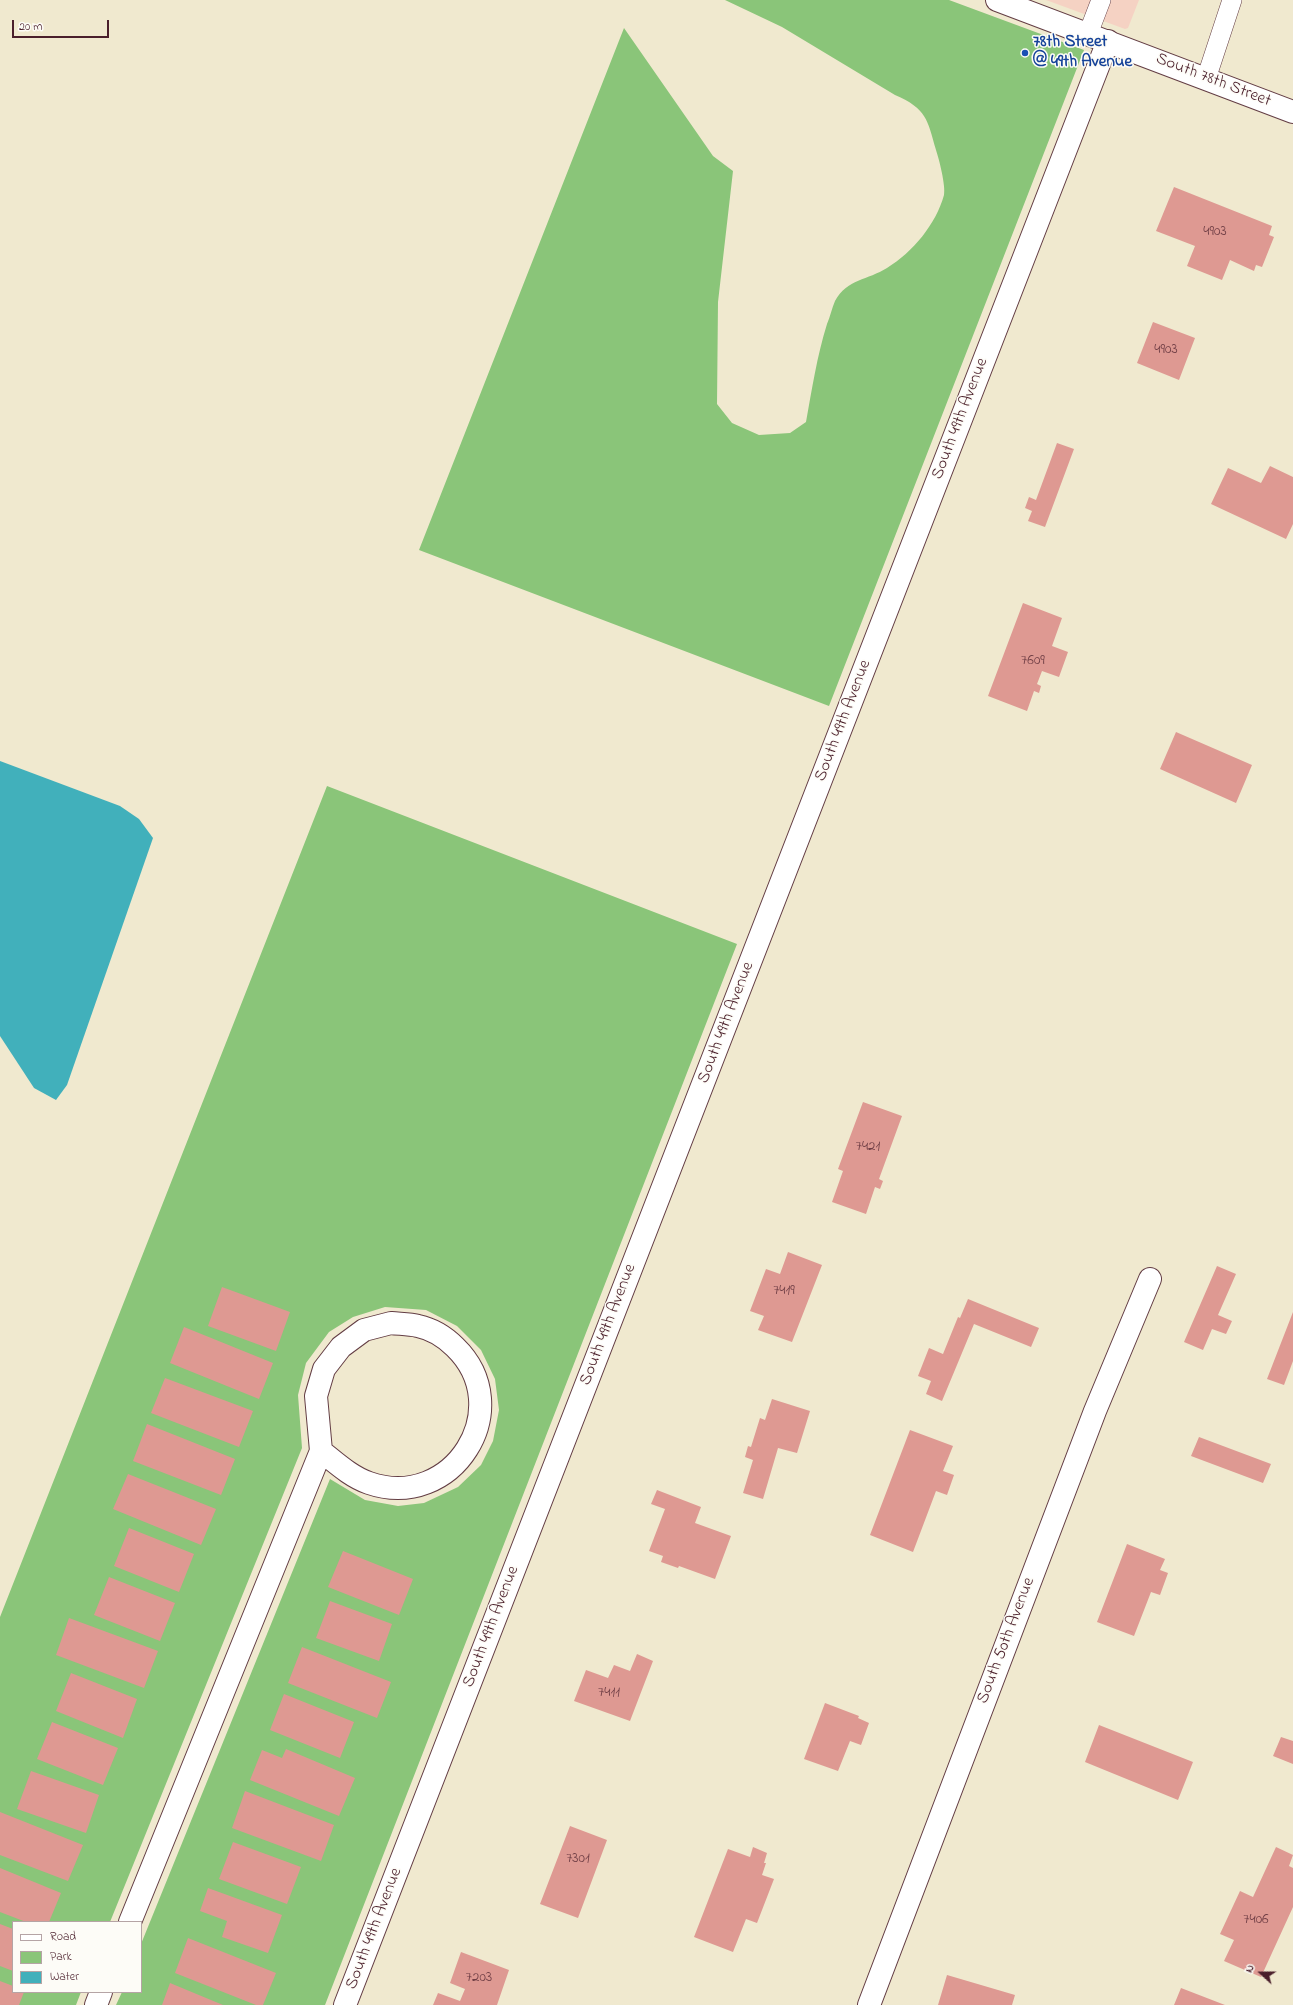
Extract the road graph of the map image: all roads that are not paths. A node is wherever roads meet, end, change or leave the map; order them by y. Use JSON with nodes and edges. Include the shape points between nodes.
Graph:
{"nodes":[{"id":1,"x":997,"y":0,"type":"edge"},
{"id":2,"x":1101,"y":0,"type":"edge"},
{"id":3,"x":1232,"y":0,"type":"edge"},
{"id":4,"x":1098,"y":38,"type":"junction"},
{"id":5,"x":1206,"y":79,"type":"junction"},
{"id":6,"x":1293,"y":112,"type":"edge"},
{"id":7,"x":1150,"y":1278,"type":"dead end"},
{"id":8,"x":321,"y":1451,"type":"junction"},
{"id":9,"x":130,"y":1921,"type":"edge"},
{"id":10,"x":101,"y":1993,"type":"edge"},
{"id":11,"x":96,"y":2005,"type":"edge"},
{"id":12,"x":345,"y":2005,"type":"edge"},
{"id":13,"x":869,"y":2005,"type":"edge"}],
"edges":[{"from":1,"to":4,"type":"street","name":"South 78th Street"},
{"from":2,"to":4,"type":"lane"},
{"from":3,"to":5,"type":"lane"},
{"from":4,"to":5,"type":"street","name":"South 78th Street"},
{"from":4,"to":12,"type":"street","name":"South 49th Avenue"},
{"from":5,"to":6,"type":"street","name":"South 78th Street"},
{"from":7,"to":13,"type":"street","name":"South 50th Avenue","via":[[1095,1411]]},
{"from":8,"to":8,"type":"street","via":[[316,1396],[324,1369],[341,1346],[364,1330],[391,1323],[419,1326],[445,1337],[465,1357],[477,1380],[480,1406],[476,1433],[464,1456],[444,1474],[420,1486],[394,1488],[368,1483],[345,1470]]},
{"from":8,"to":9,"type":"street"},
{"from":10,"to":11,"type":"street"}]}
